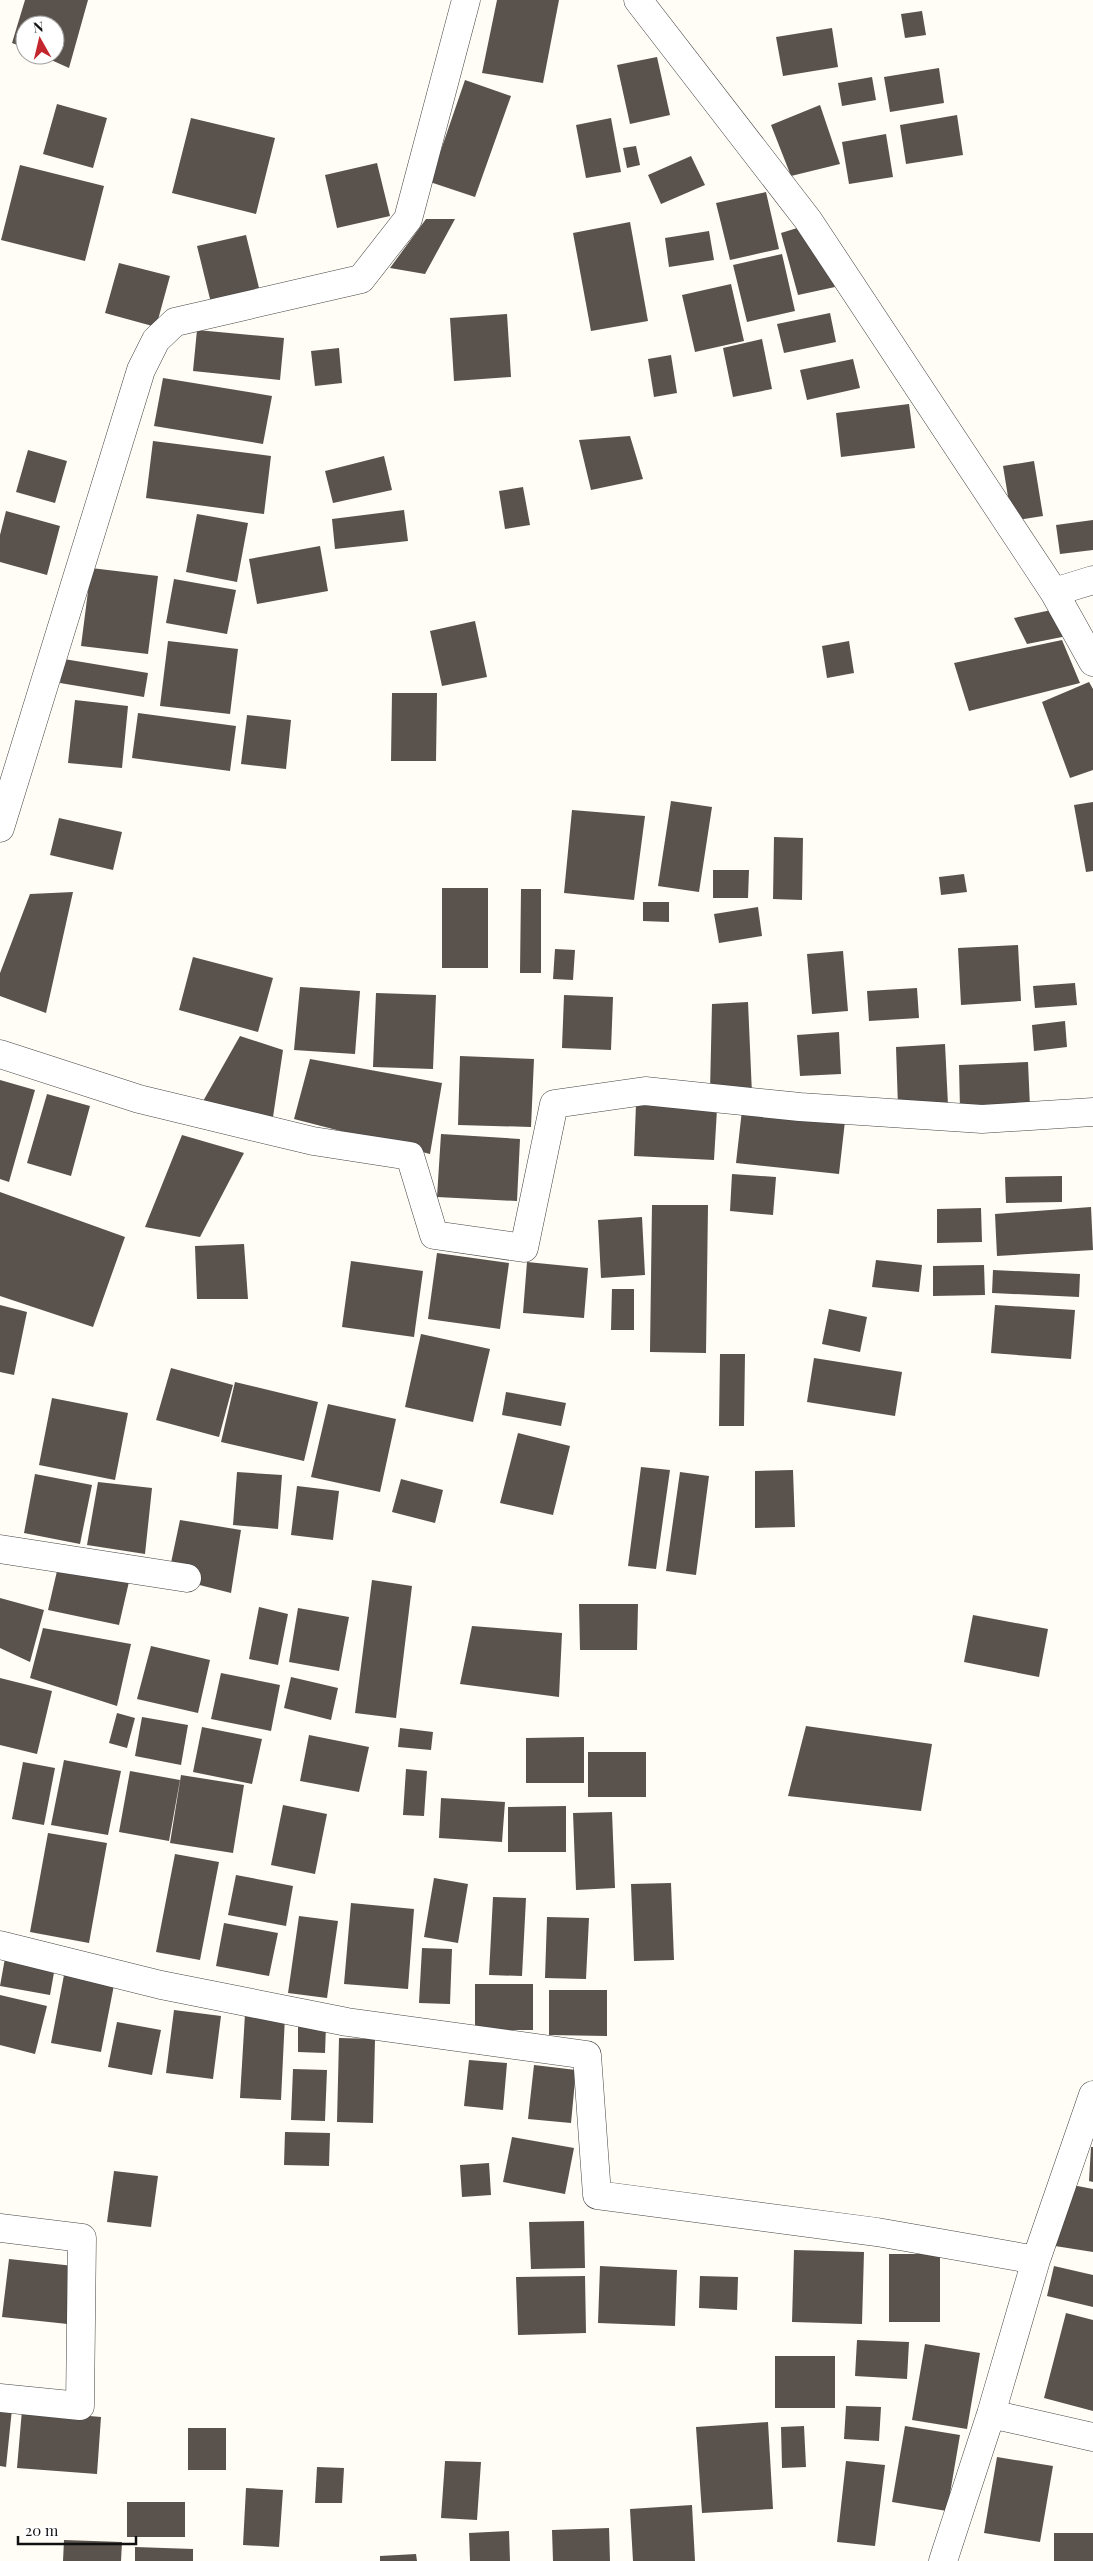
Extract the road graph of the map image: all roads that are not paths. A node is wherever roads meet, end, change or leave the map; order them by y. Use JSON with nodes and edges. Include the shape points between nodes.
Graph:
{"nodes":[{"id":1,"x":466,"y":0,"type":"edge"},
{"id":2,"x":638,"y":0,"type":"edge"},
{"id":3,"x":1093,"y":580,"type":"edge"},
{"id":4,"x":1054,"y":592,"type":"junction"},
{"id":5,"x":1093,"y":662,"type":"edge"},
{"id":6,"x":0,"y":828,"type":"edge"},
{"id":7,"x":0,"y":1054,"type":"edge"},
{"id":8,"x":1093,"y":1112,"type":"edge"},
{"id":9,"x":0,"y":1549,"type":"edge"},
{"id":10,"x":187,"y":1578,"type":"dead end"},
{"id":11,"x":0,"y":1945,"type":"edge"},
{"id":12,"x":1093,"y":2095,"type":"edge"},
{"id":13,"x":0,"y":2228,"type":"edge"},
{"id":14,"x":1036,"y":2260,"type":"junction"},
{"id":15,"x":0,"y":2398,"type":"edge"},
{"id":16,"x":991,"y":2414,"type":"junction"},
{"id":17,"x":1093,"y":2437,"type":"edge"},
{"id":18,"x":943,"y":2561,"type":"edge"}],
"edges":[{"from":1,"to":6,"type":"street","via":[[408,219],[361,279],[175,322],[156,340],[141,370]]},
{"from":2,"to":4,"type":"street","via":[[808,220]]},
{"from":3,"to":4,"type":"street"},
{"from":4,"to":5,"type":"street"},
{"from":7,"to":8,"type":"street","via":[[139,1099],[313,1141],[410,1156],[434,1235],[524,1248],[554,1104],[645,1091],[800,1107],[982,1119]]},
{"from":9,"to":10,"type":"street"},
{"from":11,"to":14,"type":"street","via":[[160,1985],[338,2020],[587,2055],[596,2195],[877,2232]]},
{"from":12,"to":14,"type":"street"},
{"from":13,"to":15,"type":"street","via":[[82,2238],[80,2406]]},
{"from":14,"to":16,"type":"street"},
{"from":16,"to":17,"type":"street"},
{"from":16,"to":18,"type":"street"}]}
